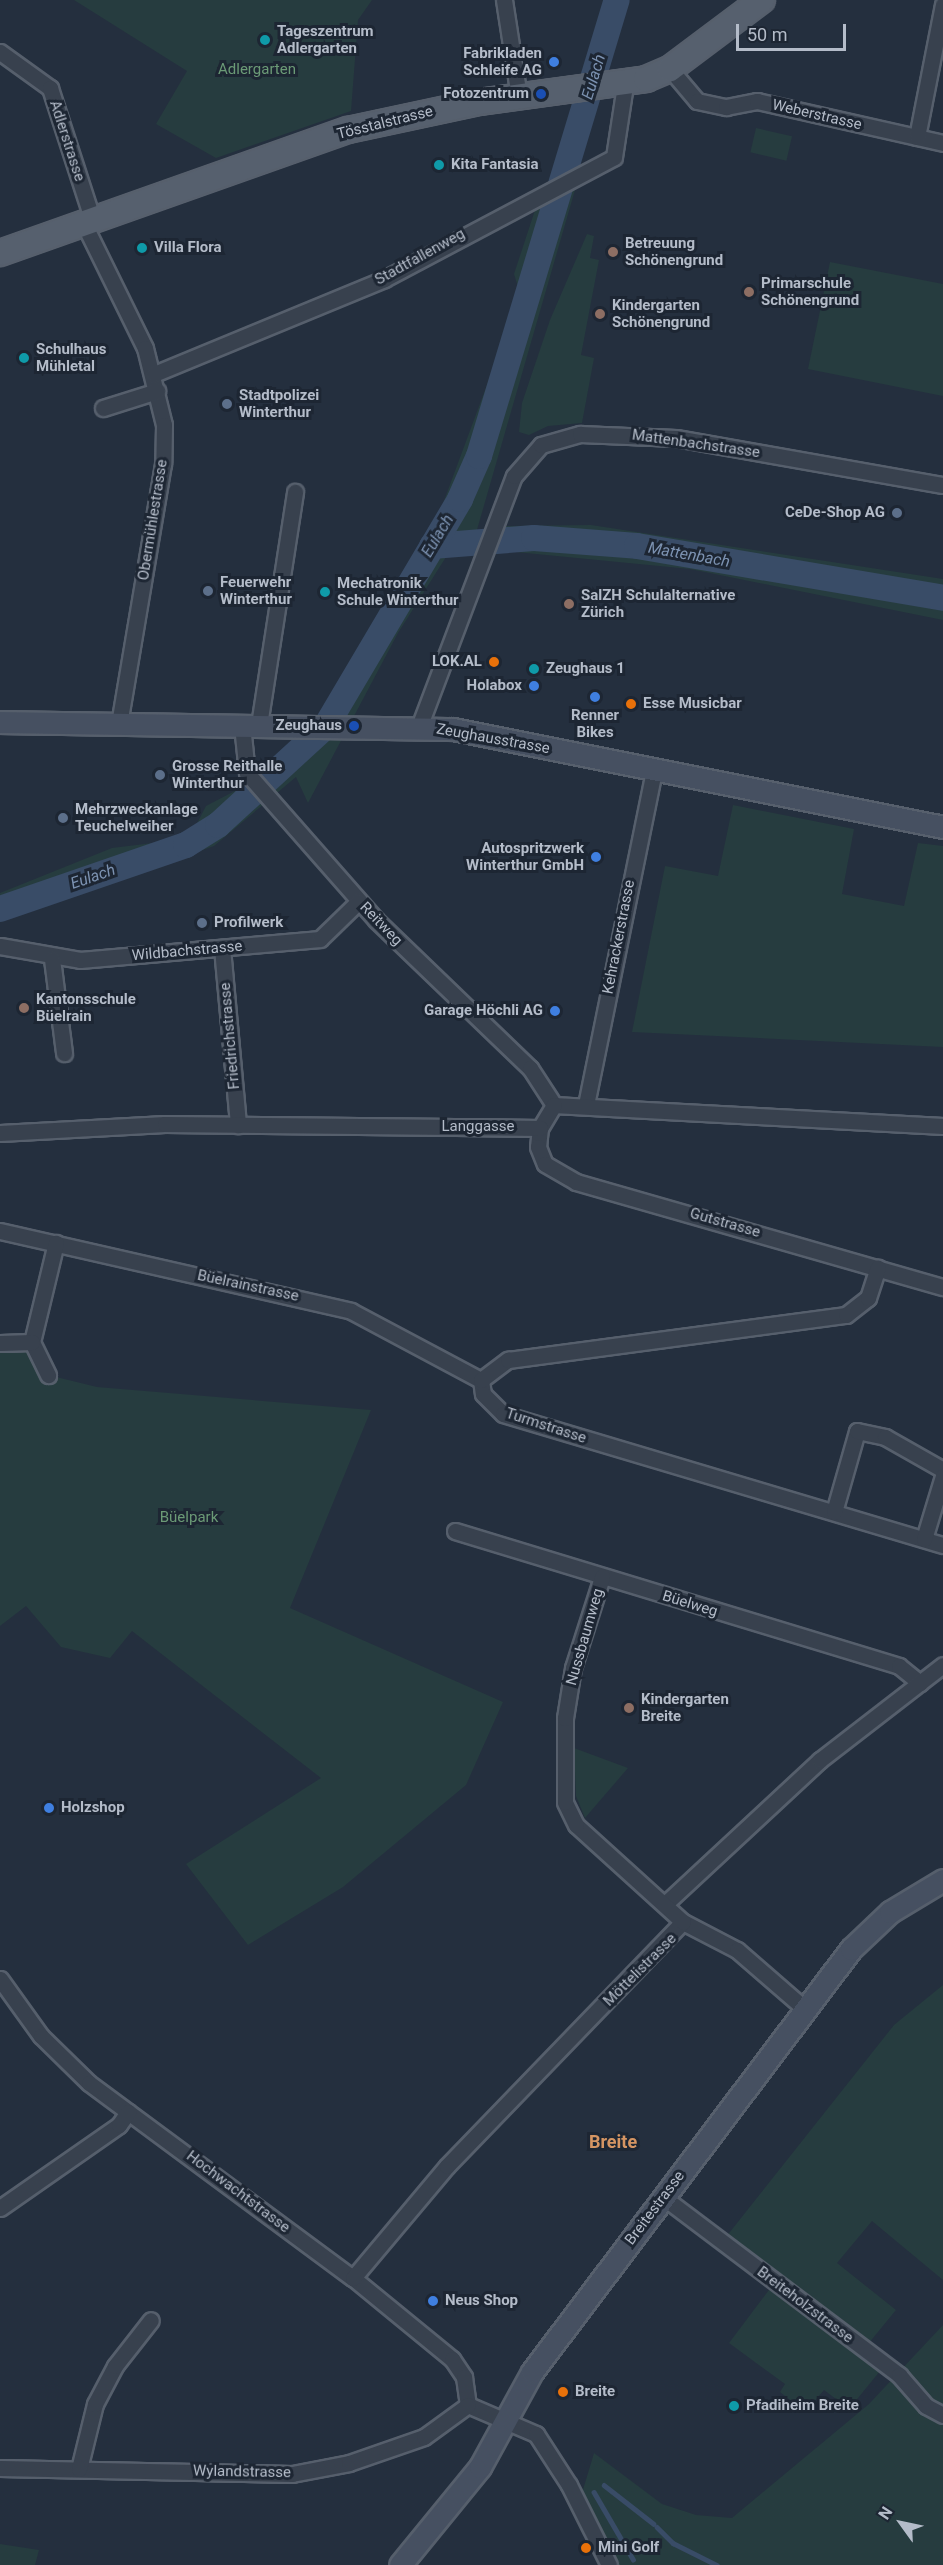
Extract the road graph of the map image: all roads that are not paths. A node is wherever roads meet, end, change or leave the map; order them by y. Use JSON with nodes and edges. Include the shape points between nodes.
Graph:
{"nodes":[{"id":1,"x":504,"y":0,"type":"edge"},
{"id":2,"x":762,"y":0,"type":"edge"},
{"id":3,"x":943,"y":10,"type":"edge"},
{"id":4,"x":0,"y":52,"type":"edge"},
{"id":5,"x":670,"y":69,"type":"junction"},
{"id":6,"x":936,"y":83,"type":"edge"},
{"id":7,"x":625,"y":85,"type":"junction"},
{"id":8,"x":519,"y":97,"type":"junction"},
{"id":9,"x":917,"y":137,"type":"junction"},
{"id":10,"x":943,"y":143,"type":"edge"},
{"id":11,"x":88,"y":220,"type":"junction"},
{"id":12,"x":0,"y":253,"type":"edge"},
{"id":13,"x":154,"y":374,"type":"junction"},
{"id":14,"x":158,"y":391,"type":"junction"},
{"id":15,"x":103,"y":408,"type":"dead end"},
{"id":16,"x":943,"y":485,"type":"edge"},
{"id":17,"x":295,"y":492,"type":"dead end"},
{"id":18,"x":0,"y":722,"type":"edge"},
{"id":19,"x":119,"y":724,"type":"junction"},
{"id":20,"x":250,"y":725,"type":"junction"},
{"id":21,"x":419,"y":727,"type":"junction"},
{"id":22,"x":654,"y":770,"type":"junction"},
{"id":23,"x":943,"y":827,"type":"edge"},
{"id":24,"x":359,"y":901,"type":"junction"},
{"id":25,"x":0,"y":946,"type":"edge"},
{"id":26,"x":222,"y":948,"type":"junction"},
{"id":27,"x":52,"y":959,"type":"junction"},
{"id":28,"x":64,"y":1053,"type":"dead end"},
{"id":29,"x":554,"y":1104,"type":"junction"},
{"id":30,"x":586,"y":1105,"type":"junction"},
{"id":31,"x":238,"y":1125,"type":"junction"},
{"id":32,"x":943,"y":1126,"type":"edge"},
{"id":33,"x":540,"y":1128,"type":"junction"},
{"id":34,"x":0,"y":1133,"type":"edge"},
{"id":35,"x":0,"y":1231,"type":"edge"},
{"id":36,"x":56,"y":1243,"type":"junction"},
{"id":37,"x":878,"y":1268,"type":"junction"},
{"id":38,"x":943,"y":1287,"type":"edge"},
{"id":39,"x":32,"y":1342,"type":"junction"},
{"id":40,"x":0,"y":1343,"type":"edge"},
{"id":41,"x":48,"y":1375,"type":"dead end"},
{"id":42,"x":481,"y":1380,"type":"junction"},
{"id":43,"x":943,"y":1470,"type":"edge"},
{"id":44,"x":943,"y":1476,"type":"edge"},
{"id":45,"x":834,"y":1512,"type":"junction"},
{"id":46,"x":455,"y":1531,"type":"dead end"},
{"id":47,"x":924,"y":1539,"type":"junction"},
{"id":48,"x":943,"y":1545,"type":"edge"},
{"id":49,"x":602,"y":1577,"type":"junction"},
{"id":50,"x":943,"y":1665,"type":"edge"},
{"id":51,"x":920,"y":1683,"type":"junction"},
{"id":52,"x":943,"y":1880,"type":"edge"},
{"id":53,"x":665,"y":1904,"type":"junction"},
{"id":54,"x":683,"y":1922,"type":"junction"},
{"id":55,"x":0,"y":1979,"type":"edge"},
{"id":56,"x":806,"y":2010,"type":"junction"},
{"id":57,"x":128,"y":2112,"type":"junction"},
{"id":58,"x":663,"y":2197,"type":"junction"},
{"id":59,"x":0,"y":2208,"type":"edge"},
{"id":60,"x":353,"y":2278,"type":"junction"},
{"id":61,"x":151,"y":2320,"type":"dead end"},
{"id":62,"x":468,"y":2405,"type":"junction"},
{"id":63,"x":943,"y":2415,"type":"edge"},
{"id":64,"x":507,"y":2419,"type":"junction"},
{"id":65,"x":0,"y":2468,"type":"edge"},
{"id":66,"x":79,"y":2469,"type":"junction"},
{"id":67,"x":400,"y":2565,"type":"edge"},
{"id":68,"x":609,"y":2565,"type":"edge"}],
"edges":[{"from":1,"to":8,"type":"street"},
{"from":2,"to":5,"type":"main road","name":"Tösstalstrasse"},
{"from":3,"to":6,"type":"street"},
{"from":4,"to":11,"type":"street","name":"Adlerstrasse","via":[[50,88]]},
{"from":5,"to":7,"type":"main road","name":"Tösstalstrasse"},
{"from":5,"to":9,"type":"street","name":"Weberstrasse","via":[[697,101],[726,107],[757,101]]},
{"from":6,"to":9,"type":"street"},
{"from":7,"to":8,"type":"main road","name":"Tösstalstrasse"},
{"from":7,"to":13,"type":"street","name":"Stadtfallenweg","via":[[615,157],[384,279]]},
{"from":8,"to":11,"type":"main road","name":"Tösstalstrasse","via":[[348,130]]},
{"from":9,"to":10,"type":"street","name":"Weberstrasse"},
{"from":11,"to":12,"type":"main road","name":"Tösstalstrasse"},
{"from":11,"to":13,"type":"street","name":"Obermühlestrasse"},
{"from":13,"to":14,"type":"street","name":"Obermühlestrasse"},
{"from":14,"to":15,"type":"street"},
{"from":14,"to":19,"type":"street","name":"Obermühlestrasse","via":[[163,464]]},
{"from":16,"to":21,"type":"street","name":"Mattenbachstrasse","via":[[676,438],[580,434],[541,445],[525,459],[494,526]]},
{"from":17,"to":20,"type":"street","name":"Reitweg"},
{"from":18,"to":19,"type":"street","name":"Zeughausstrasse"},
{"from":19,"to":20,"type":"street","name":"Zeughausstrasse"},
{"from":20,"to":21,"type":"street","name":"Zeughausstrasse"},
{"from":20,"to":24,"type":"street","name":"Reitweg","via":[[242,763]]},
{"from":21,"to":22,"type":"street","name":"Zeughausstrasse"},
{"from":22,"to":23,"type":"street","name":"Zeughausstrasse"},
{"from":22,"to":30,"type":"street","name":"Kehrackerstrasse"},
{"from":24,"to":26,"type":"street","name":"Wildbachstrasse","via":[[320,939]]},
{"from":24,"to":29,"type":"street","name":"Reitweg","via":[[530,1068]]},
{"from":25,"to":27,"type":"street","name":"Wildbachstrasse"},
{"from":26,"to":27,"type":"street","name":"Wildbachstrasse"},
{"from":26,"to":31,"type":"street","name":"Friedrichstrasse"},
{"from":27,"to":28,"type":"street"},
{"from":29,"to":30,"type":"street"},
{"from":29,"to":33,"type":"street"},
{"from":30,"to":32,"type":"street"},
{"from":31,"to":33,"type":"street","name":"Langgasse"},
{"from":31,"to":34,"type":"street","name":"Langgasse"},
{"from":33,"to":37,"type":"street","name":"Gutstrasse","via":[[538,1147],[545,1164],[576,1182]]},
{"from":35,"to":36,"type":"street","name":"Büelrainstrasse"},
{"from":36,"to":39,"type":"street"},
{"from":36,"to":42,"type":"street","name":"Büelrainstrasse","via":[[351,1311]]},
{"from":37,"to":38,"type":"street","name":"Gutstrasse"},
{"from":37,"to":42,"type":"street","via":[[868,1298],[846,1315],[508,1360]]},
{"from":39,"to":40,"type":"street"},
{"from":39,"to":41,"type":"street"},
{"from":42,"to":45,"type":"street","name":"Turmstrasse","via":[[483,1394],[503,1414]]},
{"from":43,"to":45,"type":"street","via":[[885,1437],[857,1431]]},
{"from":44,"to":47,"type":"street"},
{"from":45,"to":47,"type":"street","name":"Turmstrasse"},
{"from":46,"to":49,"type":"street","name":"Büelweg"},
{"from":47,"to":48,"type":"street","name":"Turmstrasse"},
{"from":49,"to":51,"type":"street","name":"Büelweg","via":[[899,1666]]},
{"from":49,"to":53,"type":"street","name":"Nussbaumweg","via":[[573,1668],[565,1718],[565,1802],[576,1825]]},
{"from":50,"to":51,"type":"street"},
{"from":51,"to":53,"type":"street","via":[[820,1760]]},
{"from":52,"to":56,"type":"street","name":"Breitestrasse","via":[[865,1933]]},
{"from":53,"to":54,"type":"street","name":"Möttelistrasse"},
{"from":54,"to":56,"type":"street","via":[[737,1950]]},
{"from":54,"to":60,"type":"street","name":"Möttelistrasse","via":[[447,2166]]},
{"from":55,"to":57,"type":"street","name":"Hochwachtstrasse","via":[[41,2036],[89,2083]]},
{"from":56,"to":58,"type":"street","name":"Breitestrasse"},
{"from":57,"to":59,"type":"street","via":[[119,2125]]},
{"from":57,"to":60,"type":"street","name":"Hochwachtstrasse"},
{"from":58,"to":63,"type":"street","name":"Breiteholzstrasse","via":[[898,2375],[926,2406]]},
{"from":58,"to":64,"type":"street","name":"Breitestrasse","via":[[532,2372]]},
{"from":60,"to":62,"type":"street","name":"Hochwachtstrasse","via":[[452,2359],[464,2378]]},
{"from":61,"to":66,"type":"street","via":[[115,2366],[95,2404]]},
{"from":62,"to":64,"type":"street"},
{"from":62,"to":66,"type":"street","name":"Wylandstrasse","via":[[424,2437],[349,2463],[292,2474]]},
{"from":64,"to":67,"type":"street","name":"Breitestrasse","via":[[480,2467]]},
{"from":64,"to":68,"type":"street","via":[[536,2434],[550,2451]]},
{"from":65,"to":66,"type":"street","name":"Wylandstrasse"}]}
